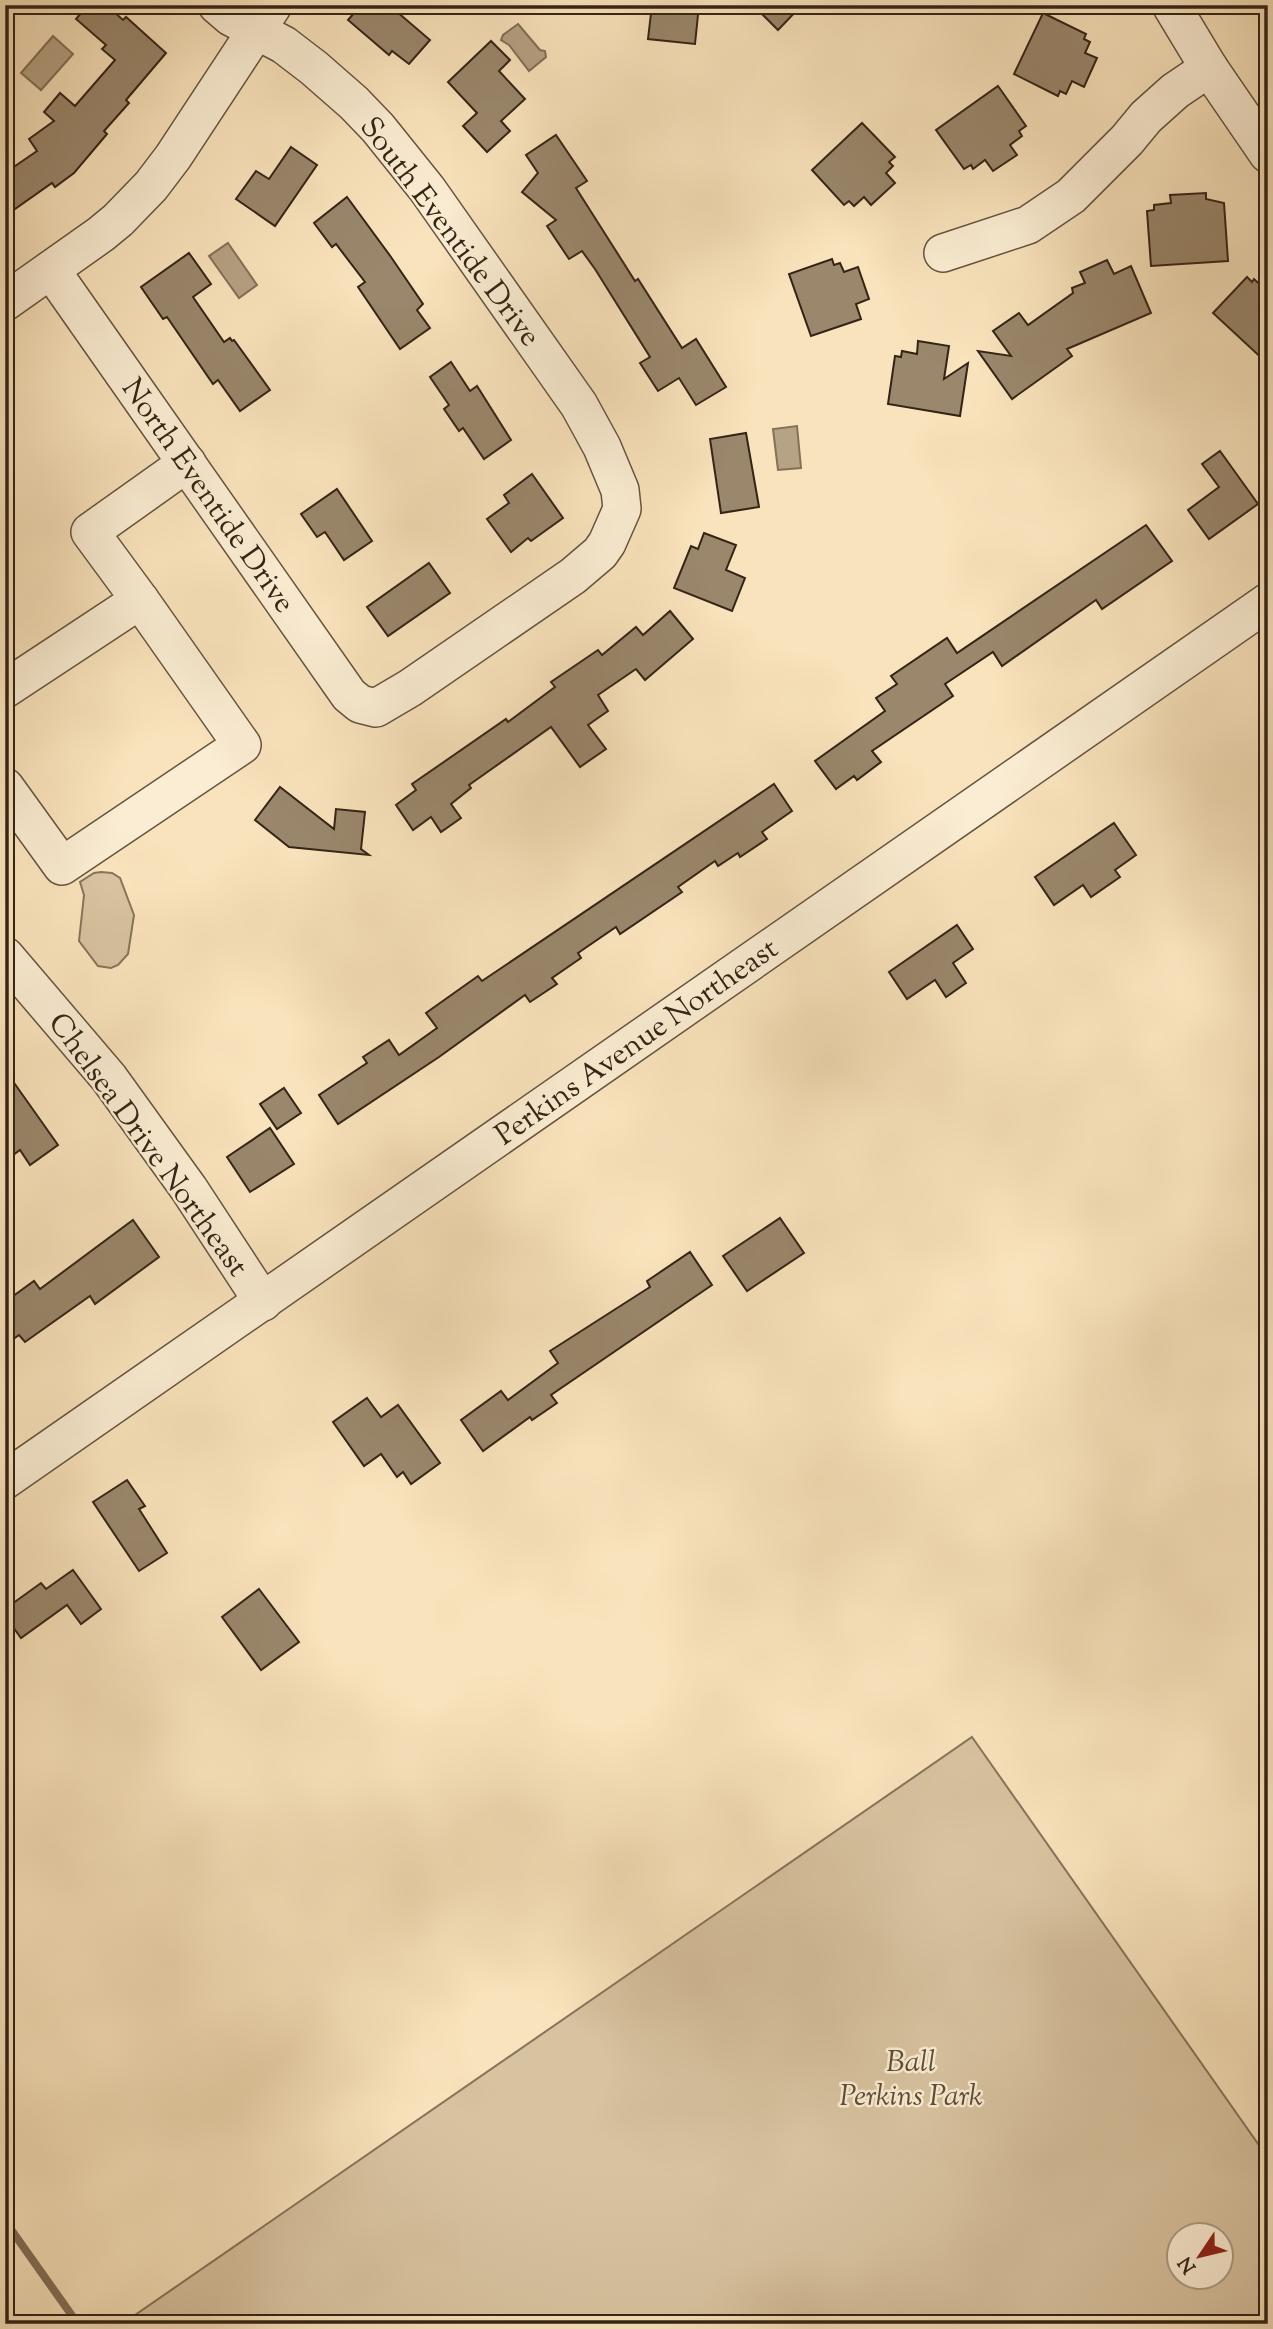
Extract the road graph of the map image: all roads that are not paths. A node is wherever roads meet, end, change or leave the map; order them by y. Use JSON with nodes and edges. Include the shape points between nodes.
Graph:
{"nodes":[{"id":1,"x":217,"y":5,"type":"edge"},
{"id":2,"x":1171,"y":5,"type":"edge"},
{"id":3,"x":265,"y":18,"type":"edge"},
{"id":4,"x":1209,"y":68,"type":"junction"},
{"id":5,"x":1268,"y":154,"type":"edge"},
{"id":6,"x":943,"y":253,"type":"dead end"},
{"id":7,"x":51,"y":270,"type":"junction"},
{"id":8,"x":5,"y":302,"type":"edge"},
{"id":9,"x":187,"y":463,"type":"junction"},
{"id":10,"x":140,"y":600,"type":"junction"},
{"id":11,"x":1268,"y":602,"type":"edge"},
{"id":12,"x":5,"y":689,"type":"edge"},
{"id":13,"x":376,"y":708,"type":"joint"},
{"id":14,"x":5,"y":787,"type":"edge"},
{"id":15,"x":5,"y":956,"type":"edge"},
{"id":16,"x":262,"y":1302,"type":"junction"},
{"id":17,"x":5,"y":1480,"type":"edge"}],
"edges":[{"from":1,"to":3,"type":"street","name":"South Eventide Drive","via":[[231,17]]},
{"from":2,"to":4,"type":"street"},
{"from":3,"to":7,"type":"street","via":[[151,186],[118,220]]},
{"from":3,"to":13,"type":"street","name":"South Eventide Drive","via":[[284,46],[378,128],[427,189],[579,405],[620,490],[622,509],[607,544],[573,576]]},
{"from":4,"to":5,"type":"street"},
{"from":4,"to":6,"type":"street","via":[[1146,117],[1063,202],[1028,225]]},
{"from":7,"to":8,"type":"street"},
{"from":7,"to":9,"type":"street","name":"North Eventide Drive"},
{"from":9,"to":10,"type":"street","via":[[90,532]]},
{"from":9,"to":13,"type":"street","name":"North Eventide Drive","via":[[349,695]]},
{"from":10,"to":12,"type":"street"},
{"from":10,"to":14,"type":"street","via":[[242,745],[62,866]]},
{"from":11,"to":16,"type":"street","name":"Perkins Avenue Northeast"},
{"from":15,"to":16,"type":"street","name":"Chelsea Drive Northeast","via":[[109,1078]]},
{"from":16,"to":17,"type":"street","name":"Perkins Avenue Northeast"}]}
